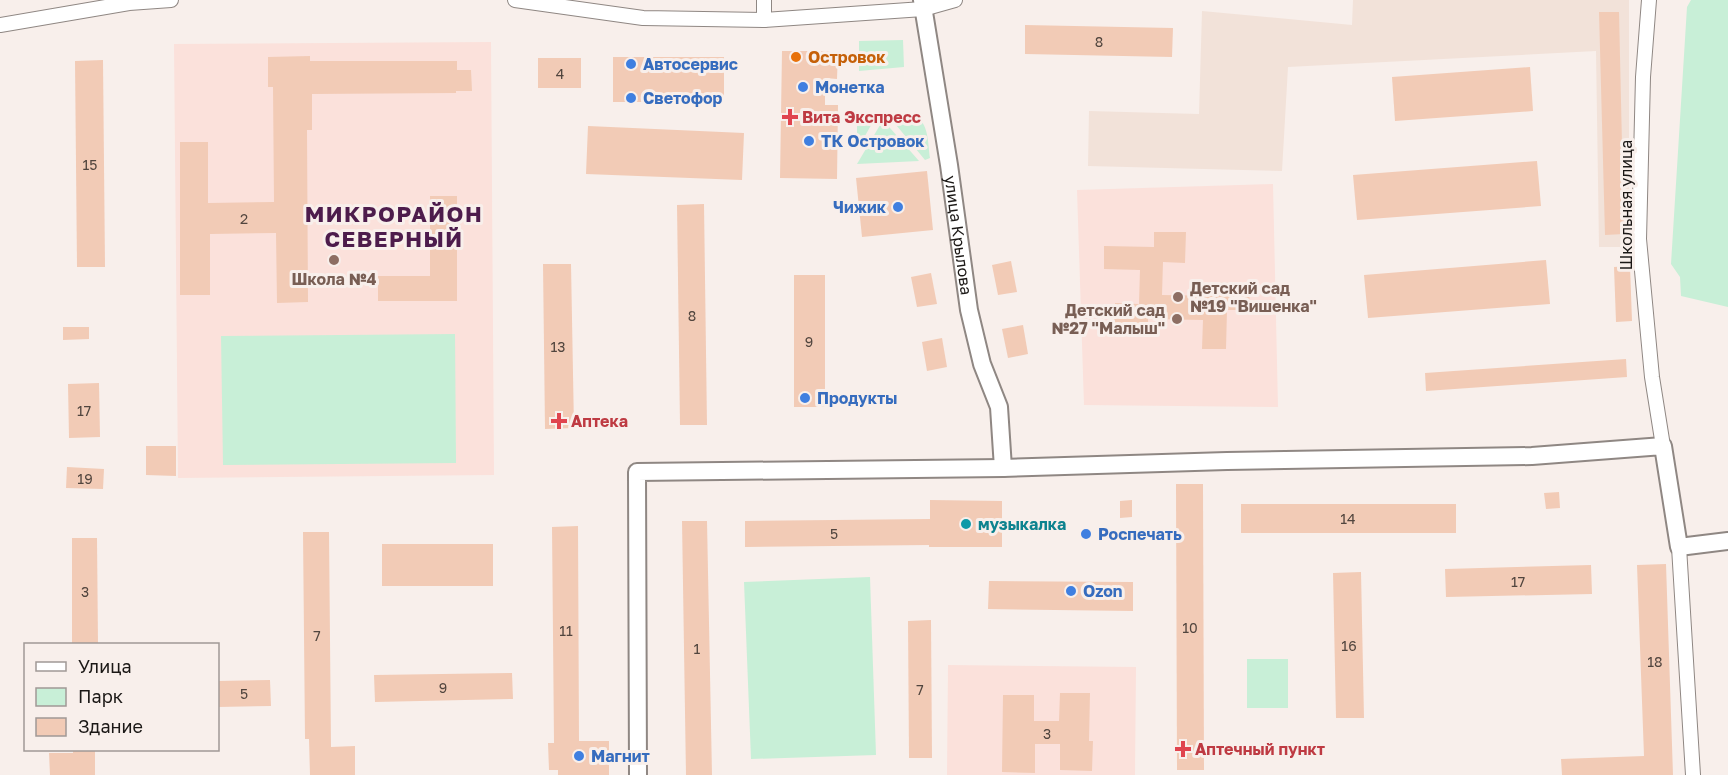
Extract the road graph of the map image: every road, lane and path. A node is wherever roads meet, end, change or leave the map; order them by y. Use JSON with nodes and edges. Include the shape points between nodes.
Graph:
{"nodes":[{"id":1,"x":171,"y":0,"type":"edge"},
{"id":2,"x":515,"y":0,"type":"edge"},
{"id":3,"x":522,"y":0,"type":"edge"},
{"id":4,"x":764,"y":0,"type":"edge"},
{"id":5,"x":955,"y":0,"type":"edge"},
{"id":6,"x":1649,"y":0,"type":"edge"},
{"id":7,"x":129,"y":2,"type":"edge"},
{"id":8,"x":923,"y":4,"type":"edge"},
{"id":9,"x":764,"y":20,"type":"junction"},
{"id":10,"x":0,"y":26,"type":"edge"},
{"id":11,"x":1663,"y":446,"type":"junction"},
{"id":12,"x":1003,"y":468,"type":"junction"},
{"id":13,"x":1728,"y":541,"type":"edge"},
{"id":14,"x":1679,"y":547,"type":"junction"},
{"id":15,"x":638,"y":775,"type":"edge"},
{"id":16,"x":1693,"y":775,"type":"edge"}],
"edges":[{"from":1,"to":7,"type":"street"},
{"from":2,"to":3,"type":"street"},
{"from":3,"to":9,"type":"street","via":[[643,18]]},
{"from":4,"to":9,"type":"street"},
{"from":5,"to":8,"type":"street"},
{"from":6,"to":11,"type":"street","name":"Школьная улица","via":[[1639,238],[1652,377]]},
{"from":7,"to":10,"type":"street"},
{"from":8,"to":9,"type":"street"},
{"from":8,"to":12,"type":"street","name":"улица Крылова","via":[[969,310],[982,364],[999,407]]},
{"from":11,"to":12,"type":"street","via":[[1532,456]]},
{"from":11,"to":14,"type":"street"},
{"from":12,"to":15,"type":"street","via":[[637,472]]},
{"from":13,"to":14,"type":"street"},
{"from":14,"to":16,"type":"street"}]}
